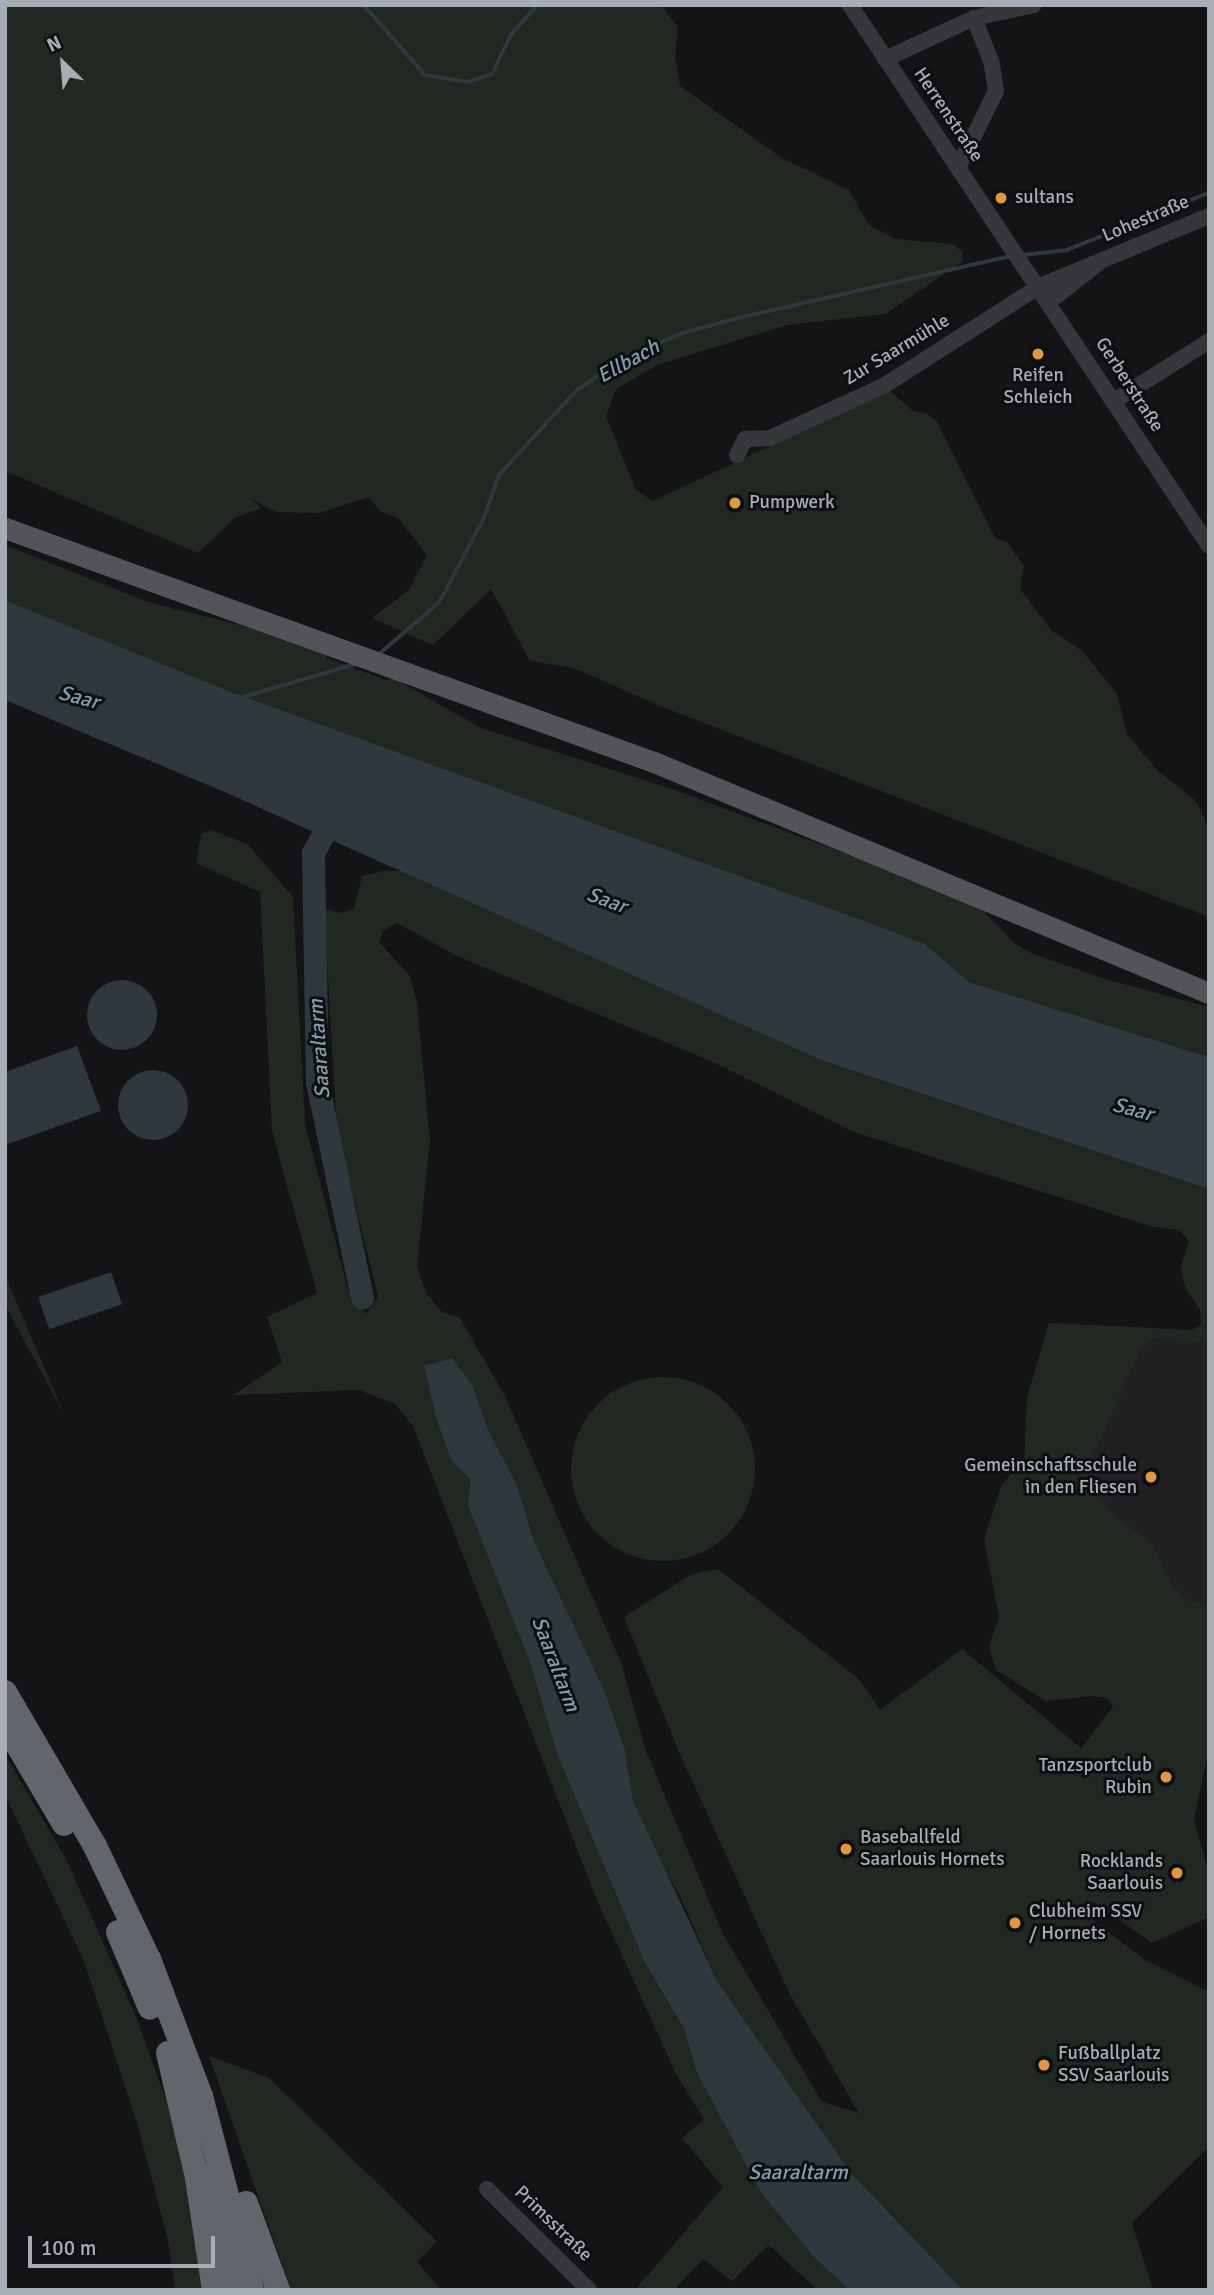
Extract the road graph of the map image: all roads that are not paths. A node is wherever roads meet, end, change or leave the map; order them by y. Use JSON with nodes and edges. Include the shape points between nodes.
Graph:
{"nodes":[{"id":1,"x":850,"y":5,"type":"edge"},
{"id":2,"x":1034,"y":5,"type":"edge"},
{"id":3,"x":1008,"y":8,"type":"edge"},
{"id":4,"x":974,"y":18,"type":"junction"},
{"id":5,"x":885,"y":59,"type":"junction"},
{"id":6,"x":958,"y":168,"type":"junction"},
{"id":7,"x":1209,"y":216,"type":"edge"},
{"id":8,"x":1013,"y":246,"type":"joint"},
{"id":9,"x":1100,"y":262,"type":"junction"},
{"id":10,"x":1040,"y":286,"type":"junction"},
{"id":11,"x":1050,"y":301,"type":"junction"},
{"id":12,"x":1209,"y":341,"type":"edge"},
{"id":13,"x":1114,"y":401,"type":"junction"},
{"id":14,"x":737,"y":454,"type":"dead end"},
{"id":15,"x":5,"y":528,"type":"edge"},
{"id":16,"x":1209,"y":546,"type":"edge"},
{"id":17,"x":1209,"y":993,"type":"edge"},
{"id":18,"x":5,"y":1692,"type":"edge"},
{"id":19,"x":5,"y":1724,"type":"edge"},
{"id":20,"x":168,"y":2053,"type":"junction"},
{"id":21,"x":201,"y":2096,"type":"junction"},
{"id":22,"x":487,"y":2189,"type":"dead end"},
{"id":23,"x":214,"y":2290,"type":"edge"},
{"id":24,"x":234,"y":2290,"type":"edge"},
{"id":25,"x":252,"y":2290,"type":"edge"},
{"id":26,"x":278,"y":2290,"type":"edge"},
{"id":27,"x":589,"y":2290,"type":"edge"}],
"edges":[{"from":1,"to":5,"type":"street","name":"Herrenstraße"},
{"from":2,"to":3,"type":"street"},
{"from":3,"to":4,"type":"street"},
{"from":4,"to":5,"type":"street"},
{"from":4,"to":6,"type":"street","via":[[991,61],[996,91]]},
{"from":5,"to":6,"type":"street","name":"Herrenstraße"},
{"from":6,"to":8,"type":"street","name":"Herrenstraße"},
{"from":7,"to":9,"type":"street","name":"Lohestraße"},
{"from":8,"to":10,"type":"street","name":"Gerberstraße"},
{"from":9,"to":10,"type":"street","name":"Lohestraße","via":[[1084,264]]},
{"from":9,"to":11,"type":"street","name":"Lohestraße"},
{"from":10,"to":11,"type":"street","name":"Gerberstraße"},
{"from":10,"to":14,"type":"street","name":"Zur Saarmühle","via":[[885,385],[770,438],[745,439]]},
{"from":11,"to":13,"type":"street","name":"Gerberstraße"},
{"from":12,"to":13,"type":"street"},
{"from":13,"to":16,"type":"street","name":"Gerberstraße"},
{"from":15,"to":17,"type":"main road","via":[[654,762]]},
{"from":18,"to":21,"type":"highway","via":[[54,1769],[116,1888],[149,1959]]},
{"from":19,"to":20,"type":"highway","via":[[81,1853]]},
{"from":20,"to":23,"type":"highway","via":[[197,2178]]},
{"from":20,"to":24,"type":"highway","via":[[206,2169]]},
{"from":21,"to":25,"type":"highway"},
{"from":21,"to":26,"type":"highway"},
{"from":22,"to":27,"type":"street","name":"Primsstraße"}]}
